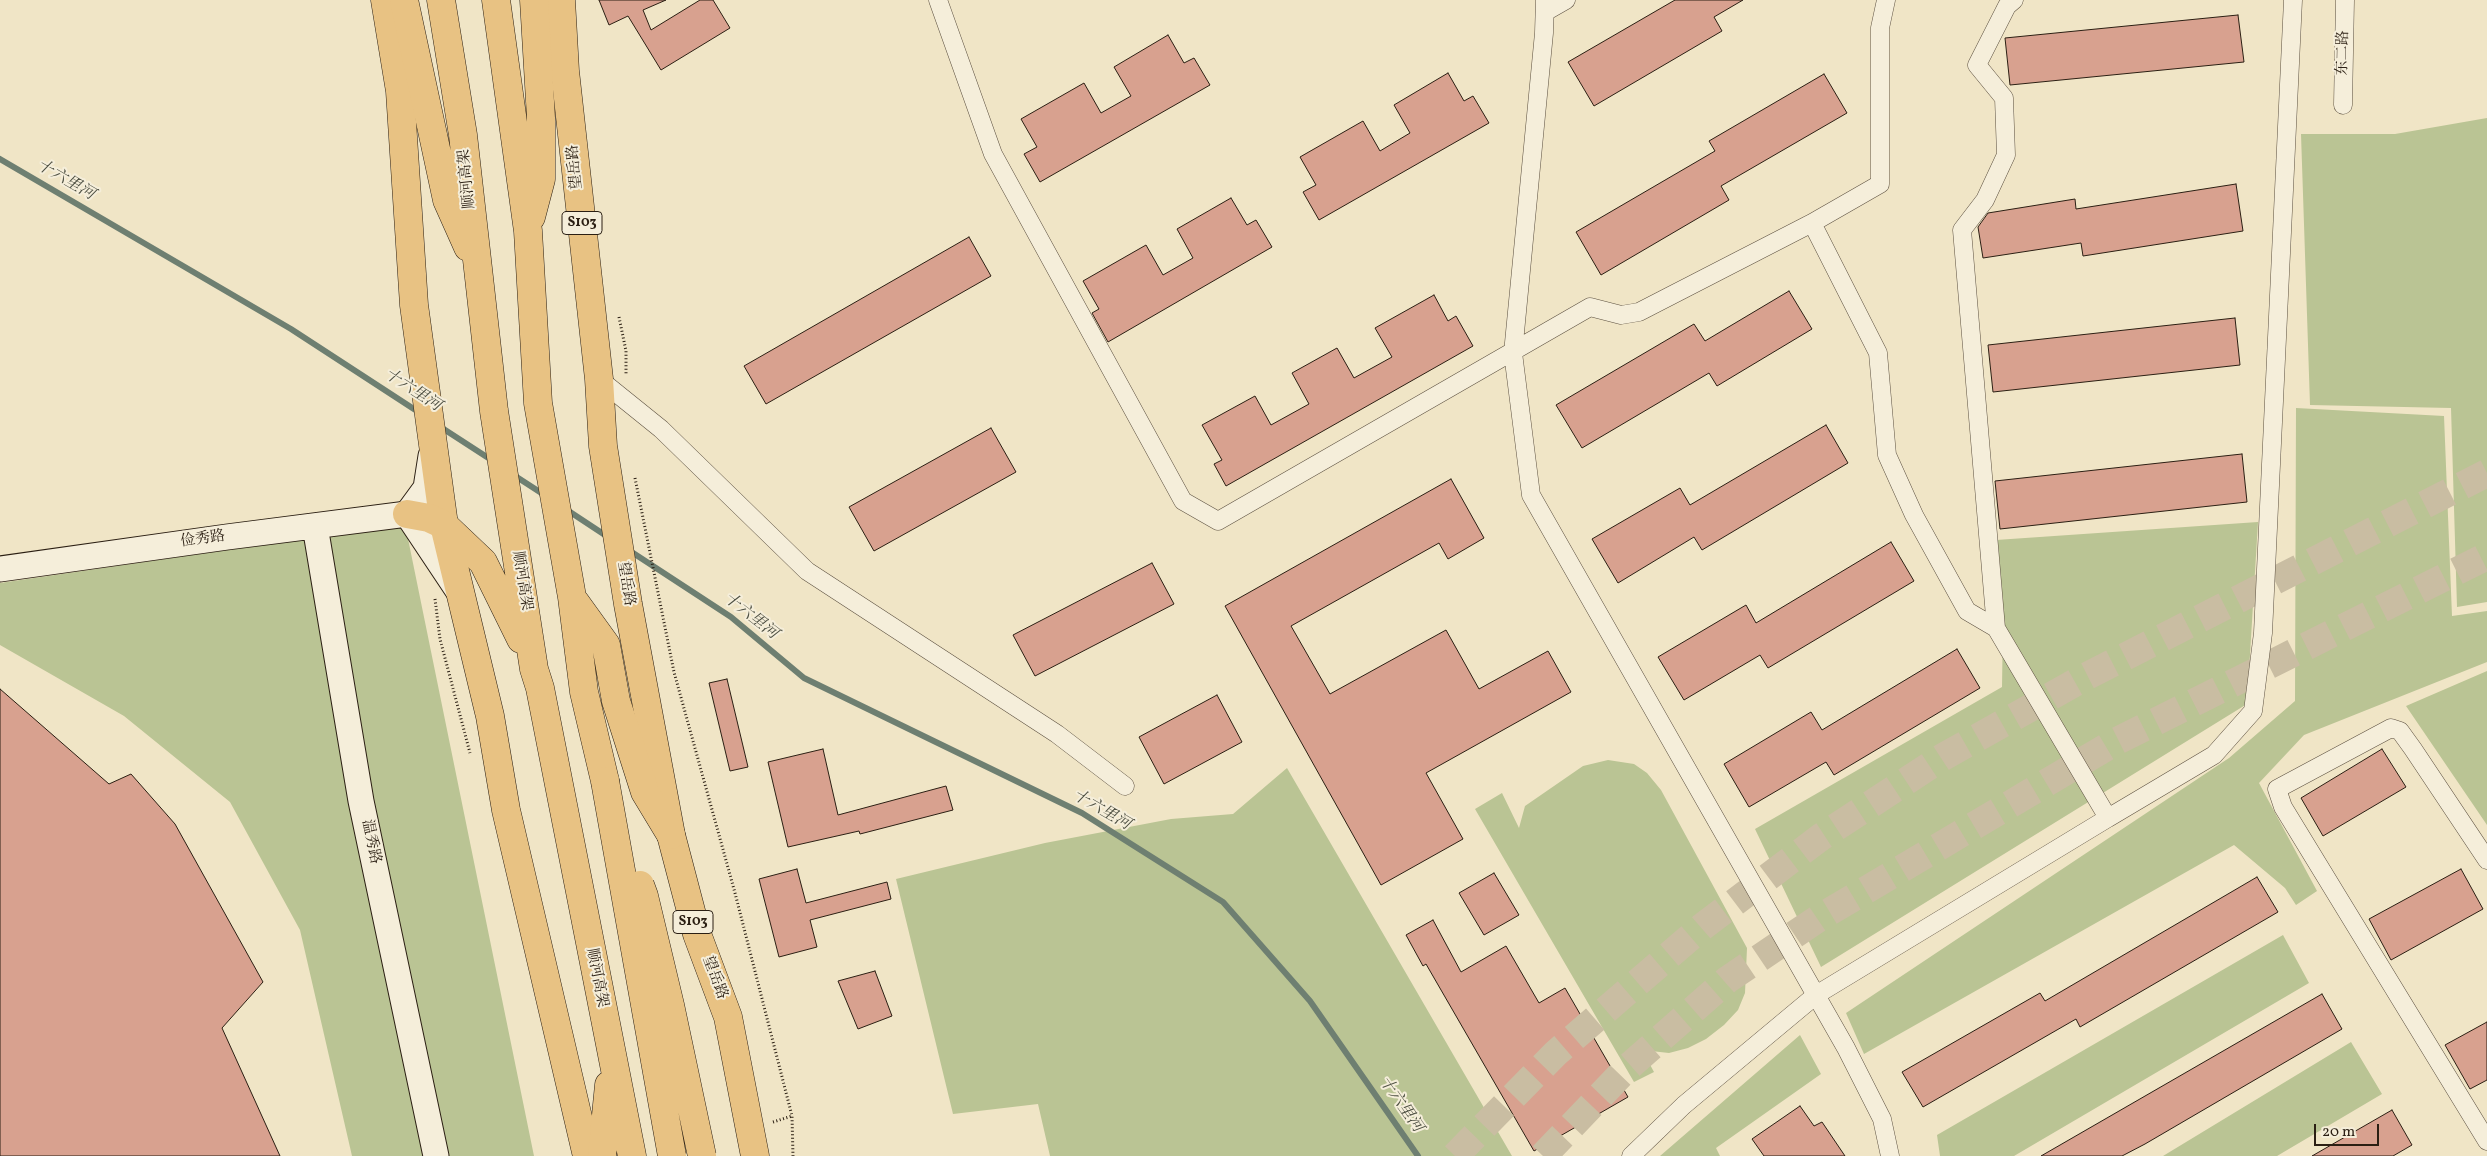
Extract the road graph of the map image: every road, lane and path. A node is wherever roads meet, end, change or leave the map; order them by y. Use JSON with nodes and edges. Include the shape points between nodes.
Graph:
{"nodes":[{"id":1,"x":385,"y":0,"type":"edge"},
{"id":2,"x":404,"y":0,"type":"edge"},
{"id":3,"x":441,"y":0,"type":"edge"},
{"id":4,"x":496,"y":0,"type":"edge"},
{"id":5,"x":534,"y":0,"type":"edge"},
{"id":6,"x":561,"y":0,"type":"edge"},
{"id":7,"x":938,"y":0,"type":"edge"},
{"id":8,"x":1566,"y":0,"type":"edge"},
{"id":9,"x":1886,"y":0,"type":"edge"},
{"id":10,"x":2014,"y":0,"type":"edge"},
{"id":11,"x":2293,"y":0,"type":"edge"},
{"id":12,"x":2346,"y":0,"type":"edge"},
{"id":13,"x":1545,"y":6,"type":"edge"},
{"id":14,"x":2343,"y":105,"type":"dead end"},
{"id":15,"x":1812,"y":223,"type":"junction"},
{"id":16,"x":528,"y":231,"type":"junction"},
{"id":17,"x":477,"y":265,"type":"junction"},
{"id":18,"x":1513,"y":353,"type":"junction"},
{"id":19,"x":599,"y":379,"type":"junction"},
{"id":20,"x":432,"y":450,"type":"junction"},
{"id":21,"x":633,"y":470,"type":"dead end"},
{"id":22,"x":407,"y":514,"type":"junction"},
{"id":23,"x":444,"y":525,"type":"junction"},
{"id":24,"x":315,"y":526,"type":"junction"},
{"id":25,"x":0,"y":569,"type":"edge"},
{"id":26,"x":570,"y":589,"type":"junction"},
{"id":27,"x":460,"y":593,"type":"junction"},
{"id":28,"x":1996,"y":628,"type":"junction"},
{"id":29,"x":537,"y":679,"type":"junction"},
{"id":30,"x":1125,"y":786,"type":"dead end"},
{"id":31,"x":2108,"y":818,"type":"junction"},
{"id":32,"x":614,"y":827,"type":"junction"},
{"id":33,"x":671,"y":835,"type":"junction"},
{"id":34,"x":2487,"y":860,"type":"edge"},
{"id":35,"x":1816,"y":995,"type":"junction"},
{"id":36,"x":611,"y":1056,"type":"junction"},
{"id":37,"x":2487,"y":1141,"type":"edge"},
{"id":38,"x":436,"y":1156,"type":"edge"},
{"id":39,"x":587,"y":1156,"type":"edge"},
{"id":40,"x":602,"y":1156,"type":"edge"},
{"id":41,"x":632,"y":1156,"type":"edge"},
{"id":42,"x":672,"y":1156,"type":"edge"},
{"id":43,"x":702,"y":1156,"type":"edge"},
{"id":44,"x":755,"y":1156,"type":"edge"},
{"id":45,"x":793,"y":1156,"type":"edge"},
{"id":46,"x":1630,"y":1156,"type":"edge"},
{"id":47,"x":1890,"y":1156,"type":"edge"}],
"edges":[{"from":1,"to":20,"type":"main road","via":[[400,92],[414,305]]},
{"from":2,"to":17,"type":"main road","via":[[447,200]]},
{"from":3,"to":17,"type":"main road","name":"顺河高架","via":[[463,135]]},
{"from":4,"to":16,"type":"main road"},
{"from":5,"to":16,"type":"main road","via":[[541,179]]},
{"from":6,"to":19,"type":"main road","name":"望岳路","number":"S103","via":[[565,71]]},
{"from":7,"to":18,"type":"street","via":[[993,154],[1183,501],[1218,521]]},
{"from":8,"to":13,"type":"street"},
{"from":9,"to":15,"type":"street","via":[[1880,28],[1880,184]]},
{"from":10,"to":28,"type":"street","via":[[2007,6],[1977,65],[2004,98],[2006,155],[1985,200],[1962,230]]},
{"from":11,"to":31,"type":"street","via":[[2263,633],[2253,711],[2214,755]]},
{"from":12,"to":14,"type":"street","name":"东二路"},
{"from":13,"to":18,"type":"street"},
{"from":15,"to":18,"type":"street","via":[[1640,312],[1621,314],[1590,308]]},
{"from":15,"to":28,"type":"street","via":[[1878,353],[1888,455],[1914,515],[1968,611]]},
{"from":16,"to":26,"type":"main road","via":[[538,403]]},
{"from":17,"to":29,"type":"main road","name":"顺河高架","via":[[494,411]]},
{"from":18,"to":35,"type":"street","via":[[1531,495]]},
{"from":19,"to":30,"type":"street","via":[[662,429],[808,571],[1057,734]]},
{"from":19,"to":33,"type":"main road","name":"望岳路","number":"S103","via":[[603,446],[628,604]]},
{"from":20,"to":22,"type":"street","via":[[426,488]]},
{"from":20,"to":23,"type":"main road"},
{"from":21,"to":45,"type":"path","via":[[674,672],[792,1116]]},
{"from":22,"to":23,"type":"main road"},
{"from":22,"to":24,"type":"street","name":"俭秀路"},
{"from":22,"to":27,"type":"street"},
{"from":23,"to":27,"type":"main road"},
{"from":23,"to":29,"type":"main road","via":[[483,562]]},
{"from":24,"to":25,"type":"street","name":"俭秀路"},
{"from":24,"to":38,"type":"street","name":"温秀路","via":[[361,801]]},
{"from":26,"to":32,"type":"main road","bridge":true,"via":[[584,692]]},
{"from":26,"to":33,"type":"main road","via":[[606,645],[616,701],[645,792]]},
{"from":27,"to":39,"type":"main road","via":[[490,716],[506,810]]},
{"from":28,"to":31,"type":"street"},
{"from":29,"to":36,"type":"main road","name":"顺河高架"},
{"from":31,"to":35,"type":"street"},
{"from":32,"to":42,"type":"main road","bridge":true},
{"from":32,"to":43,"type":"main road","bridge":true,"via":[[644,896]]},
{"from":33,"to":44,"type":"main road","name":"望岳路","number":"S103","via":[[697,934],[728,1017]]},
{"from":34,"to":37,"type":"street","via":[[2414,749],[2400,732],[2391,728],[2277,789],[2284,807]]},
{"from":35,"to":46,"type":"street","via":[[1684,1105]]},
{"from":35,"to":47,"type":"street","via":[[1882,1120]]},
{"from":36,"to":40,"type":"main road"},
{"from":36,"to":41,"type":"main road","name":"顺河高架"}]}
